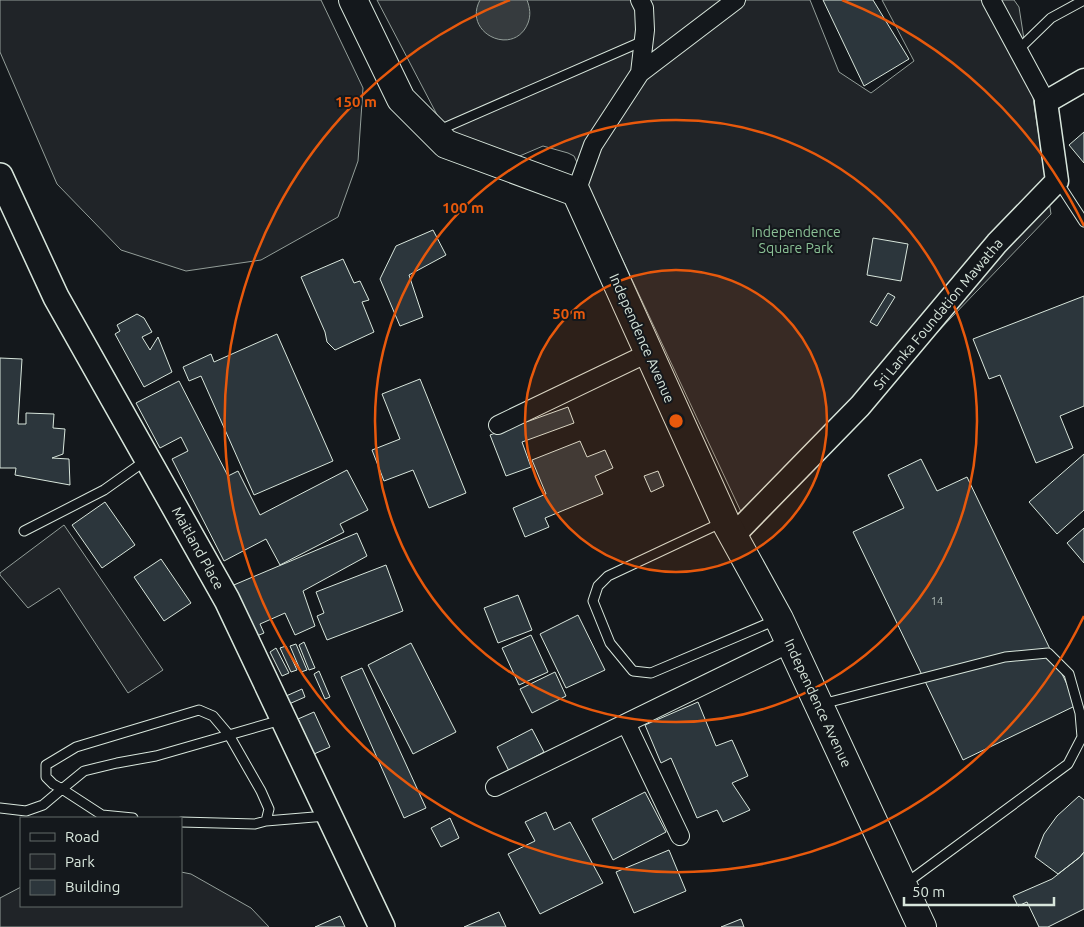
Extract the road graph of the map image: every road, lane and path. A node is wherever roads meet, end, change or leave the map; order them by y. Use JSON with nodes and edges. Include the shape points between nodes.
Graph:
{"nodes":[{"id":1,"x":353,"y":0,"type":"edge"},
{"id":2,"x":640,"y":0,"type":"edge"},
{"id":3,"x":736,"y":0,"type":"edge"},
{"id":4,"x":992,"y":0,"type":"edge"},
{"id":5,"x":1084,"y":0,"type":"edge"},
{"id":6,"x":643,"y":41,"type":"junction"},
{"id":7,"x":1018,"y":50,"type":"junction"},
{"id":8,"x":640,"y":73,"type":"junction"},
{"id":9,"x":1084,"y":80,"type":"edge"},
{"id":10,"x":1046,"y":102,"type":"junction"},
{"id":11,"x":435,"y":132,"type":"junction"},
{"id":12,"x":0,"y":176,"type":"edge"},
{"id":13,"x":1057,"y":181,"type":"junction"},
{"id":14,"x":576,"y":192,"type":"junction"},
{"id":15,"x":1084,"y":222,"type":"edge"},
{"id":16,"x":648,"y":353,"type":"junction"},
{"id":17,"x":498,"y":426,"type":"dead end"},
{"id":18,"x":148,"y":460,"type":"junction"},
{"id":19,"x":729,"y":529,"type":"junction"},
{"id":20,"x":24,"y":531,"type":"dead end"},
{"id":21,"x":779,"y":619,"type":"junction"},
{"id":22,"x":790,"y":643,"type":"junction"},
{"id":23,"x":819,"y":705,"type":"junction"},
{"id":24,"x":284,"y":719,"type":"junction"},
{"id":25,"x":626,"y":723,"type":"junction"},
{"id":26,"x":230,"y":735,"type":"junction"},
{"id":27,"x":494,"y":787,"type":"dead end"},
{"id":28,"x":62,"y":789,"type":"junction"},
{"id":29,"x":0,"y":808,"type":"edge"},
{"id":30,"x":329,"y":815,"type":"junction"},
{"id":31,"x":125,"y":817,"type":"edge"},
{"id":32,"x":266,"y":821,"type":"junction"},
{"id":33,"x":182,"y":822,"type":"edge"},
{"id":34,"x":680,"y":836,"type":"dead end"},
{"id":35,"x":903,"y":886,"type":"junction"},
{"id":36,"x":382,"y":927,"type":"edge"},
{"id":37,"x":922,"y":927,"type":"edge"}],
"edges":[{"from":1,"to":11,"type":"main road","via":[[401,99]]},
{"from":2,"to":6,"type":"street","via":[[644,8]]},
{"from":3,"to":8,"type":"street"},
{"from":4,"to":7,"type":"street"},
{"from":5,"to":7,"type":"lane","via":[[1051,18]]},
{"from":6,"to":8,"type":"street"},
{"from":6,"to":11,"type":"lane"},
{"from":7,"to":10,"type":"street"},
{"from":8,"to":14,"type":"street","via":[[593,145]]},
{"from":9,"to":10,"type":"street"},
{"from":10,"to":13,"type":"street"},
{"from":11,"to":14,"type":"main road","via":[[446,144]]},
{"from":12,"to":18,"type":"main road","name":"Maitland Place","via":[[56,297]]},
{"from":13,"to":15,"type":"lane"},
{"from":13,"to":19,"type":"street","name":"Sri Lanka Foundation Mawatha","via":[[997,243],[860,406]]},
{"from":14,"to":16,"type":"main road","name":"Independence Avenue"},
{"from":16,"to":17,"type":"street"},
{"from":16,"to":19,"type":"main road","name":"Independence Avenue"},
{"from":18,"to":20,"type":"lane","via":[[104,490]]},
{"from":18,"to":24,"type":"main road","name":"Maitland Place","via":[[227,600]]},
{"from":19,"to":21,"type":"main road","name":"Independence Avenue"},
{"from":19,"to":21,"type":"lane","via":[[608,576],[598,586],[594,601],[610,643],[633,671],[650,673]]},
{"from":21,"to":22,"type":"main road","name":"Independence Avenue"},
{"from":22,"to":23,"type":"main road","name":"Independence Avenue"},
{"from":22,"to":25,"type":"street"},
{"from":23,"to":35,"type":"main road","name":"Independence Avenue"},
{"from":23,"to":35,"type":"lane","via":[[1005,657],[1048,654],[1069,674],[1080,713],[1082,737],[1068,764]]},
{"from":24,"to":26,"type":"lane"},
{"from":24,"to":30,"type":"main road","name":"Maitland Place"},
{"from":25,"to":27,"type":"street"},
{"from":25,"to":34,"type":"street"},
{"from":26,"to":28,"type":"lane","via":[[156,756],[84,771]]},
{"from":26,"to":28,"type":"lane","via":[[214,716],[199,710],[76,747],[46,765],[46,776]]},
{"from":26,"to":32,"type":"lane","via":[[269,809]]},
{"from":28,"to":29,"type":"lane","via":[[43,805],[26,811]]},
{"from":28,"to":31,"type":"lane","via":[[102,814]]},
{"from":30,"to":32,"type":"lane"},
{"from":30,"to":36,"type":"main road","name":"Maitland Place"},
{"from":32,"to":33,"type":"lane","via":[[256,824]]},
{"from":35,"to":37,"type":"main road","name":"Independence Avenue"}]}
